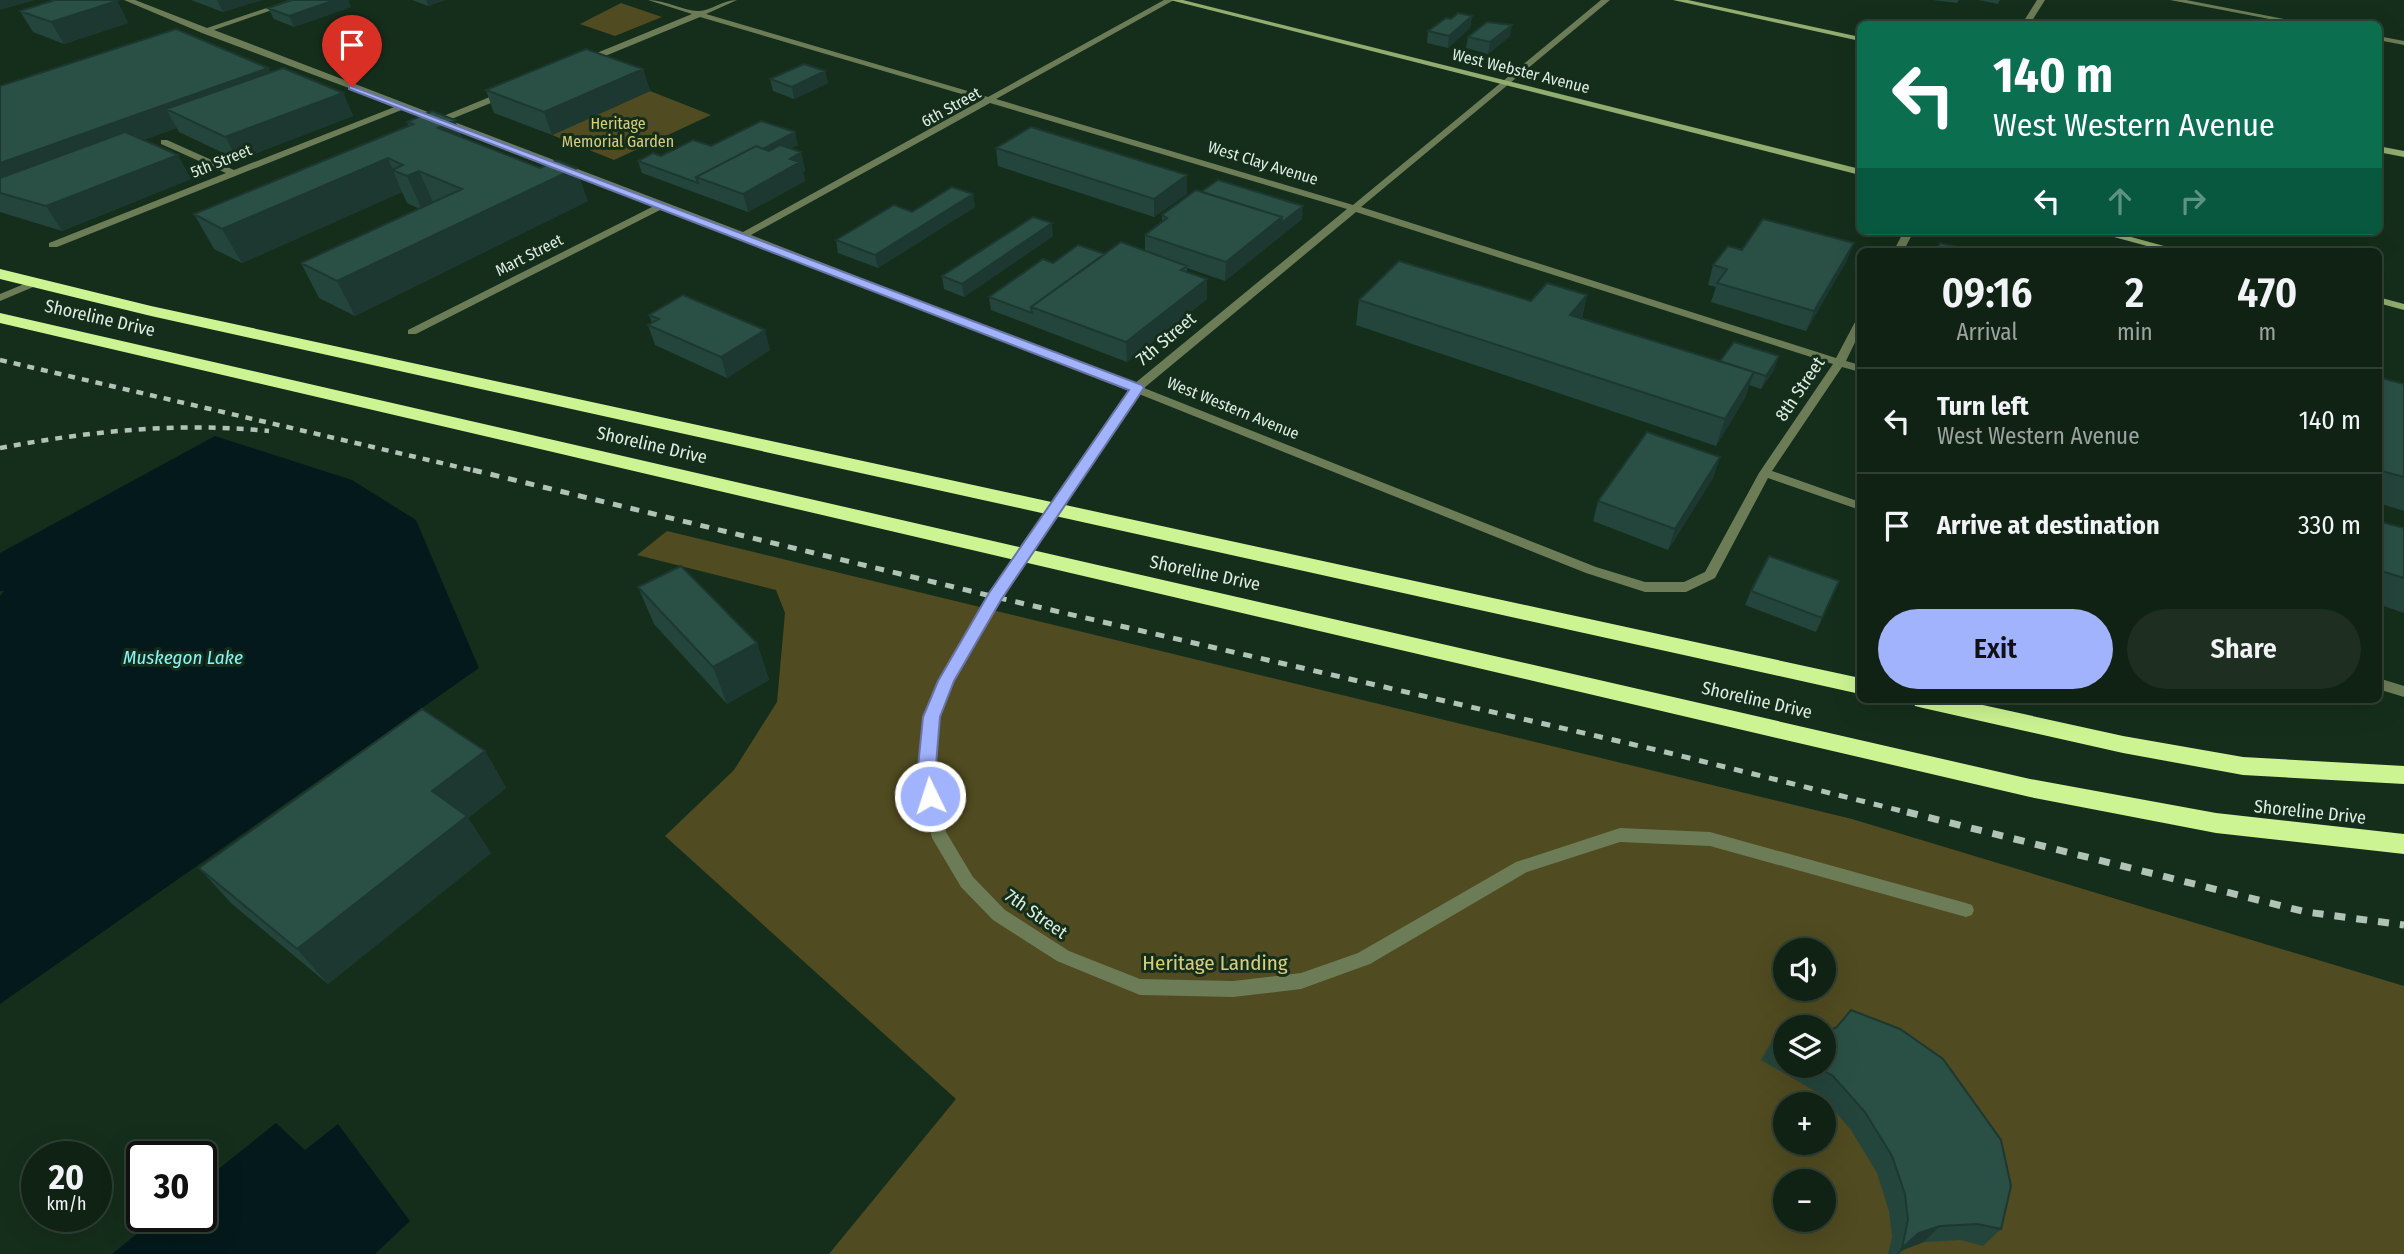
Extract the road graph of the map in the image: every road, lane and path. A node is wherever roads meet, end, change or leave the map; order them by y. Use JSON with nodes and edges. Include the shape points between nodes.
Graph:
{"nodes":[{"id":1,"x":128,"y":0,"type":"edge"},
{"id":2,"x":297,"y":0,"type":"edge"},
{"id":3,"x":652,"y":0,"type":"edge"},
{"id":4,"x":733,"y":0,"type":"edge"},
{"id":5,"x":1172,"y":0,"type":"edge"},
{"id":6,"x":1606,"y":0,"type":"edge"},
{"id":7,"x":1677,"y":0,"type":"edge"},
{"id":8,"x":2041,"y":0,"type":"edge"},
{"id":9,"x":2174,"y":0,"type":"edge"},
{"id":10,"x":698,"y":15,"type":"junction"},
{"id":11,"x":2028,"y":21,"type":"edge"},
{"id":12,"x":2290,"y":21,"type":"edge"},
{"id":13,"x":209,"y":30,"type":"junction"},
{"id":14,"x":196,"y":34,"type":"edge"},
{"id":15,"x":1857,"y":38,"type":"edge"},
{"id":16,"x":2382,"y":39,"type":"edge"},
{"id":17,"x":2404,"y":43,"type":"edge"},
{"id":18,"x":578,"y":65,"type":"edge"},
{"id":19,"x":1506,"y":83,"type":"junction"},
{"id":20,"x":520,"y":88,"type":"edge"},
{"id":21,"x":992,"y":100,"type":"junction"},
{"id":22,"x":401,"y":107,"type":"junction"},
{"id":23,"x":438,"y":121,"type":"junction"},
{"id":24,"x":164,"y":142,"type":"dead end"},
{"id":25,"x":2382,"y":150,"type":"edge"},
{"id":26,"x":2404,"y":154,"type":"edge"},
{"id":27,"x":1857,"y":171,"type":"edge"},
{"id":28,"x":233,"y":173,"type":"junction"},
{"id":29,"x":661,"y":206,"type":"junction"},
{"id":30,"x":1353,"y":208,"type":"junction"},
{"id":31,"x":744,"y":235,"type":"junction"},
{"id":32,"x":2112,"y":235,"type":"edge"},
{"id":33,"x":53,"y":245,"type":"dead end"},
{"id":34,"x":2165,"y":248,"type":"edge"},
{"id":35,"x":0,"y":274,"type":"edge"},
{"id":36,"x":34,"y":283,"type":"junction"},
{"id":37,"x":0,"y":298,"type":"edge"},
{"id":38,"x":2382,"y":301,"type":"edge"},
{"id":39,"x":2404,"y":307,"type":"edge"},
{"id":40,"x":0,"y":318,"type":"edge"},
{"id":41,"x":1857,"y":328,"type":"edge"},
{"id":42,"x":412,"y":331,"type":"dead end"},
{"id":43,"x":1839,"y":363,"type":"junction"},
{"id":44,"x":1857,"y":368,"type":"edge"},
{"id":45,"x":1137,"y":388,"type":"junction"},
{"id":46,"x":1765,"y":473,"type":"junction"},
{"id":47,"x":1857,"y":505,"type":"edge"},
{"id":48,"x":1055,"y":510,"type":"junction"},
{"id":49,"x":1025,"y":555,"type":"junction"},
{"id":50,"x":2382,"y":684,"type":"edge"},
{"id":51,"x":1857,"y":685,"type":"edge"},
{"id":52,"x":2404,"y":692,"type":"edge"},
{"id":53,"x":1936,"y":703,"type":"edge"},
{"id":54,"x":2404,"y":775,"type":"edge"},
{"id":55,"x":2404,"y":845,"type":"edge"},
{"id":56,"x":1966,"y":910,"type":"dead end"}],
"edges":[{"from":1,"to":13,"type":"street","name":"West Western Avenue"},
{"from":2,"to":13,"type":"street"},
{"from":3,"to":10,"type":"street","name":"West Clay Avenue"},
{"from":4,"to":10,"type":"street"},
{"from":5,"to":19,"type":"main road","name":"West Webster Avenue"},
{"from":5,"to":21,"type":"street","name":"6th Street"},
{"from":6,"to":19,"type":"street","name":"7th Street"},
{"from":7,"to":15,"type":"main road"},
{"from":8,"to":11,"type":"street"},
{"from":9,"to":12,"type":"street"},
{"from":10,"to":18,"type":"street"},
{"from":10,"to":21,"type":"street","name":"West Clay Avenue"},
{"from":13,"to":14,"type":"street"},
{"from":13,"to":22,"type":"street","name":"West Western Avenue"},
{"from":16,"to":17,"type":"street"},
{"from":19,"to":27,"type":"main road","name":"West Webster Avenue"},
{"from":19,"to":30,"type":"street","name":"7th Street"},
{"from":20,"to":23,"type":"street"},
{"from":21,"to":30,"type":"street","name":"West Clay Avenue"},
{"from":21,"to":31,"type":"street","name":"6th Street"},
{"from":22,"to":23,"type":"street","name":"West Western Avenue"},
{"from":22,"to":28,"type":"street","name":"5th Street"},
{"from":23,"to":29,"type":"street","name":"West Western Avenue"},
{"from":24,"to":28,"type":"street"},
{"from":25,"to":26,"type":"main road"},
{"from":28,"to":33,"type":"street","name":"5th Street"},
{"from":29,"to":31,"type":"street","name":"West Western Avenue"},
{"from":29,"to":42,"type":"street","name":"Mart Street"},
{"from":30,"to":43,"type":"street","name":"West Clay Avenue"},
{"from":30,"to":45,"type":"street","name":"7th Street"},
{"from":31,"to":45,"type":"street","name":"West Western Avenue"},
{"from":32,"to":34,"type":"main road"},
{"from":35,"to":36,"type":"highway","name":"Shoreline Drive"},
{"from":36,"to":37,"type":"street"},
{"from":36,"to":48,"type":"highway","name":"Shoreline Drive"},
{"from":38,"to":39,"type":"main road"},
{"from":40,"to":49,"type":"highway","name":"Shoreline Drive"},
{"from":41,"to":43,"type":"street","name":"8th Street"},
{"from":43,"to":44,"type":"street","name":"West Clay Avenue"},
{"from":43,"to":46,"type":"street","name":"8th Street"},
{"from":45,"to":46,"type":"street","name":"West Western Avenue","via":[[1591,570],[1645,587],[1686,587],[1710,575]]},
{"from":45,"to":48,"type":"street","name":"7th Street"},
{"from":46,"to":47,"type":"street"},
{"from":48,"to":49,"type":"street","name":"7th Street"},
{"from":48,"to":51,"type":"highway","name":"Shoreline Drive"},
{"from":49,"to":55,"type":"highway","name":"Shoreline Drive","via":[[2138,811],[2307,838]]},
{"from":49,"to":56,"type":"street","name":"7th Street","via":[[946,681],[932,717],[926,777],[938,833],[967,882],[999,915],[1063,956],[1140,987],[1233,989],[1301,981],[1364,959],[1522,867],[1620,835],[1710,839]]},
{"from":50,"to":52,"type":"street"},
{"from":53,"to":54,"type":"highway","via":[[2244,766]]}]}
